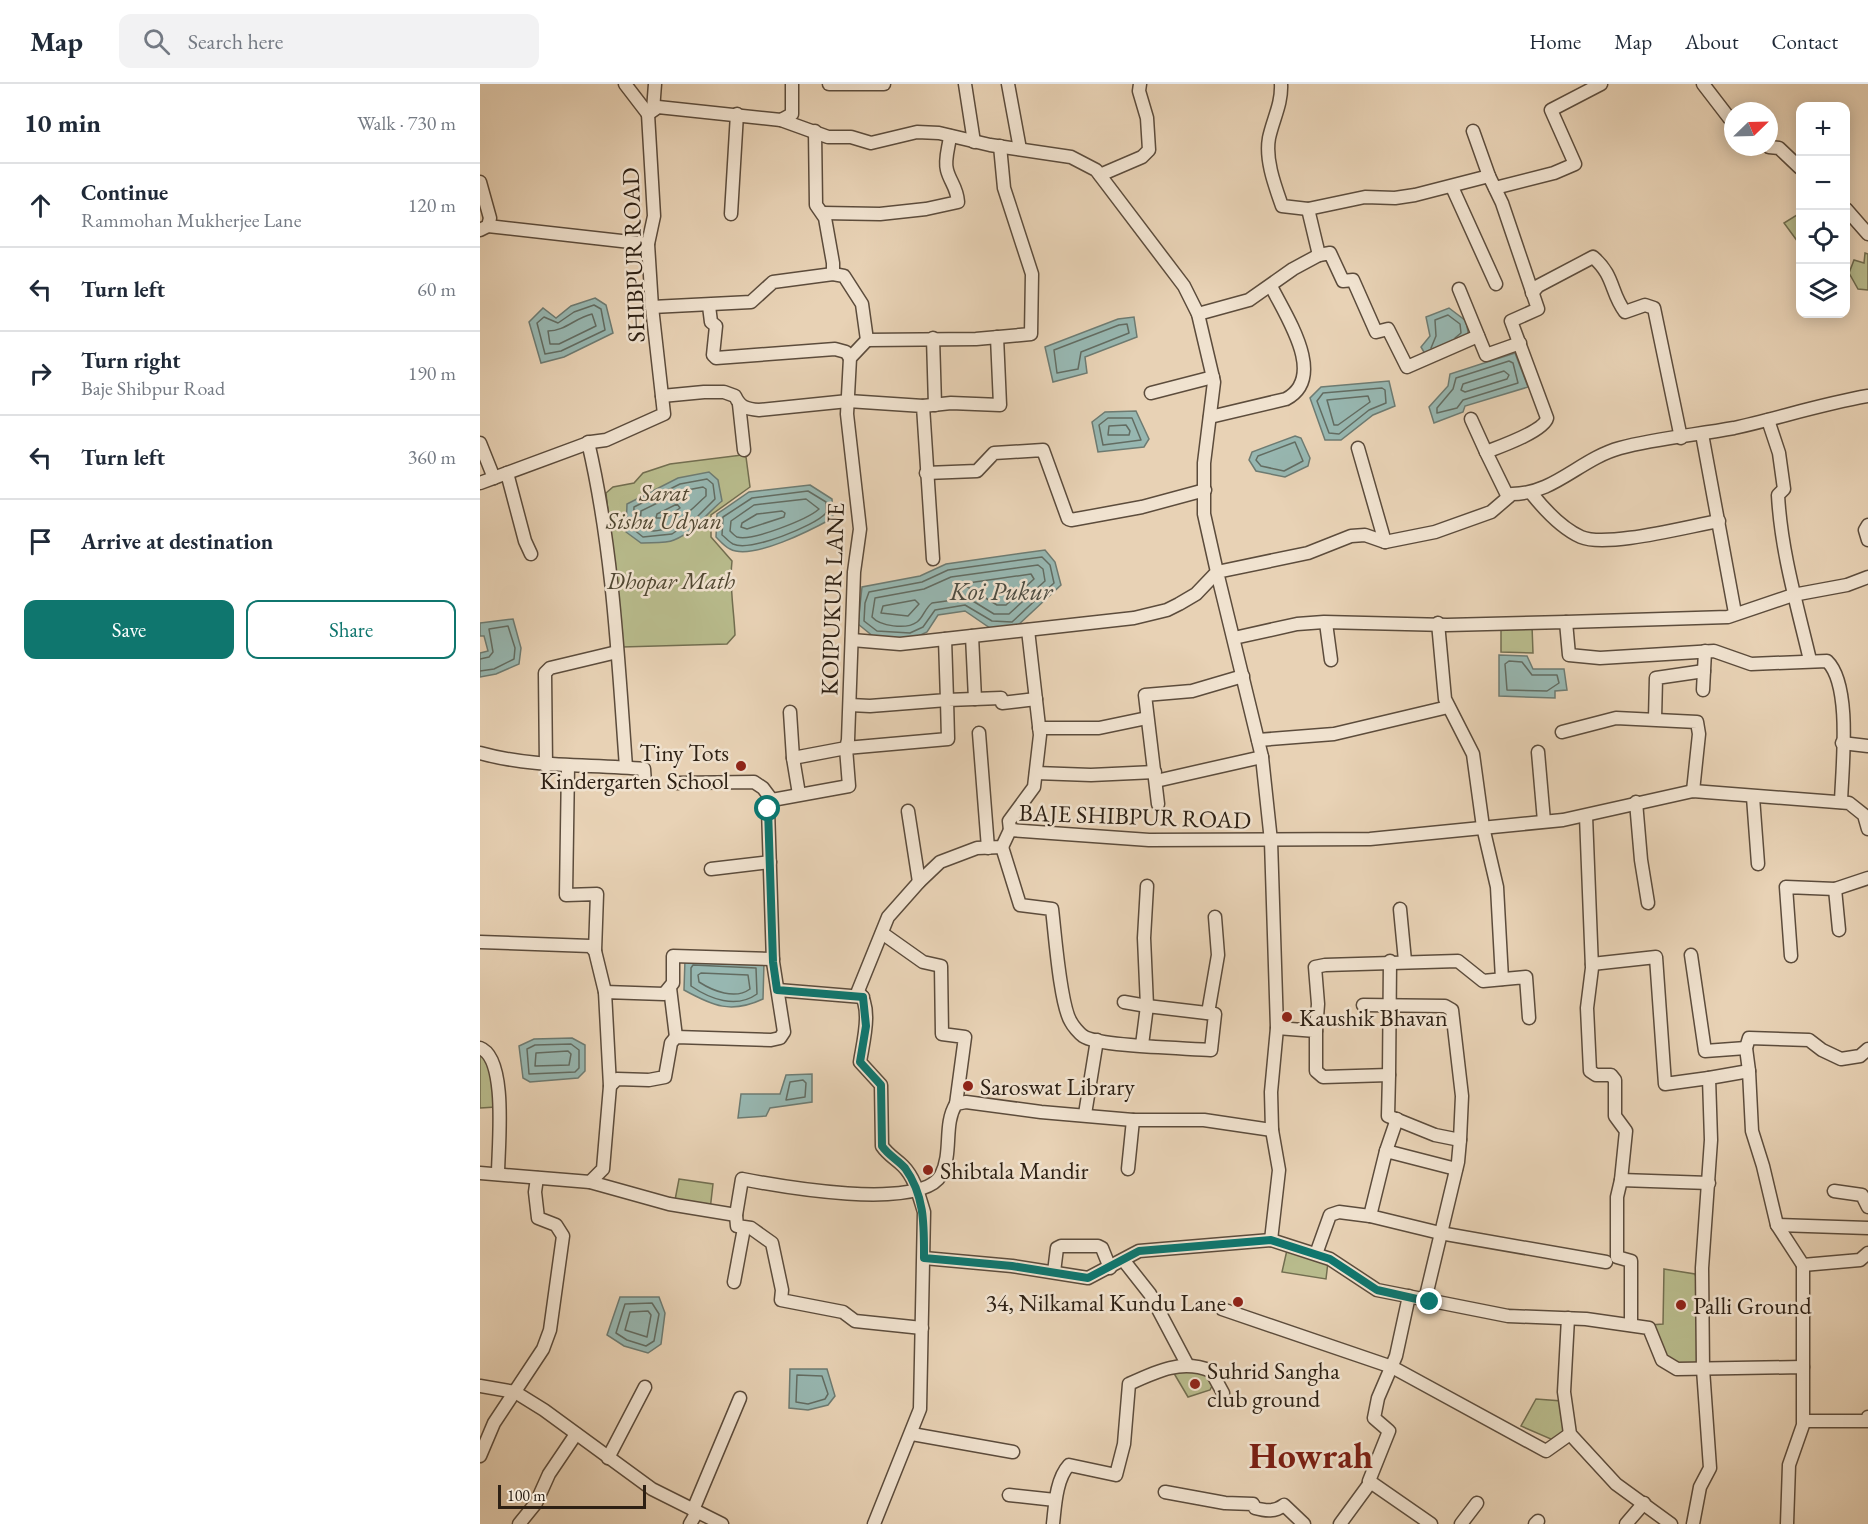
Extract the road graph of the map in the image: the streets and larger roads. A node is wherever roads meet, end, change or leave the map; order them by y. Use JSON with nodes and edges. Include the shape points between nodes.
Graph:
{"nodes":[{"id":1,"x":625,"y":84,"type":"edge"},
{"id":2,"x":655,"y":84,"type":"edge"},
{"id":3,"x":792,"y":84,"type":"edge"},
{"id":4,"x":829,"y":84,"type":"edge"},
{"id":5,"x":884,"y":84,"type":"edge"},
{"id":6,"x":965,"y":84,"type":"edge"},
{"id":7,"x":1008,"y":84,"type":"edge"},
{"id":8,"x":1140,"y":84,"type":"edge"},
{"id":9,"x":1281,"y":84,"type":"edge"},
{"id":10,"x":1601,"y":84,"type":"edge"},
{"id":11,"x":1703,"y":84,"type":"edge"},
{"id":12,"x":1724,"y":111,"type":"edge"},
{"id":13,"x":650,"y":112,"type":"junction"},
{"id":14,"x":736,"y":114,"type":"junction"},
{"id":15,"x":781,"y":120,"type":"junction"},
{"id":16,"x":815,"y":131,"type":"junction"},
{"id":17,"x":1473,"y":131,"type":"dead end"},
{"id":18,"x":950,"y":136,"type":"junction"},
{"id":19,"x":974,"y":142,"type":"junction"},
{"id":20,"x":1000,"y":146,"type":"junction"},
{"id":21,"x":1778,"y":148,"type":"edge"},
{"id":22,"x":1020,"y":149,"type":"junction"},
{"id":23,"x":1796,"y":164,"type":"edge"},
{"id":24,"x":1100,"y":175,"type":"junction"},
{"id":25,"x":1489,"y":176,"type":"junction"},
{"id":26,"x":480,"y":182,"type":"edge"},
{"id":27,"x":1452,"y":187,"type":"junction"},
{"id":28,"x":1495,"y":188,"type":"junction"},
{"id":29,"x":1308,"y":209,"type":"junction"},
{"id":30,"x":1846,"y":210,"type":"edge"},
{"id":31,"x":823,"y":213,"type":"junction"},
{"id":32,"x":731,"y":214,"type":"dead end"},
{"id":33,"x":484,"y":228,"type":"edge"},
{"id":34,"x":1868,"y":234,"type":"edge"},
{"id":35,"x":648,"y":244,"type":"junction"},
{"id":36,"x":1319,"y":255,"type":"junction"},
{"id":37,"x":833,"y":274,"type":"junction"},
{"id":38,"x":1496,"y":284,"type":"dead end"},
{"id":39,"x":1271,"y":286,"type":"junction"},
{"id":40,"x":1459,"y":290,"type":"dead end"},
{"id":41,"x":1532,"y":293,"type":"junction"},
{"id":42,"x":709,"y":306,"type":"junction"},
{"id":43,"x":652,"y":308,"type":"junction"},
{"id":44,"x":1198,"y":314,"type":"junction"},
{"id":45,"x":1478,"y":336,"type":"junction"},
{"id":46,"x":997,"y":337,"type":"junction"},
{"id":47,"x":933,"y":338,"type":"junction"},
{"id":48,"x":867,"y":340,"type":"junction"},
{"id":49,"x":1520,"y":343,"type":"junction"},
{"id":50,"x":850,"y":358,"type":"junction"},
{"id":51,"x":1213,"y":376,"type":"junction"},
{"id":52,"x":1151,"y":393,"type":"dead end"},
{"id":53,"x":662,"y":396,"type":"junction"},
{"id":54,"x":1868,"y":396,"type":"edge"},
{"id":55,"x":848,"y":401,"type":"junction"},
{"id":56,"x":739,"y":404,"type":"junction"},
{"id":57,"x":929,"y":405,"type":"junction"},
{"id":58,"x":1210,"y":417,"type":"junction"},
{"id":59,"x":1471,"y":419,"type":"dead end"},
{"id":60,"x":1768,"y":420,"type":"junction"},
{"id":61,"x":1702,"y":434,"type":"junction"},
{"id":62,"x":1681,"y":438,"type":"junction"},
{"id":63,"x":588,"y":442,"type":"junction"},
{"id":64,"x":480,"y":443,"type":"edge"},
{"id":65,"x":1358,"y":448,"type":"dead end"},
{"id":66,"x":744,"y":450,"type":"dead end"},
{"id":67,"x":1486,"y":452,"type":"junction"},
{"id":68,"x":507,"y":473,"type":"junction"},
{"id":69,"x":926,"y":473,"type":"junction"},
{"id":70,"x":494,"y":478,"type":"junction"},
{"id":71,"x":480,"y":483,"type":"edge"},
{"id":72,"x":1204,"y":490,"type":"junction"},
{"id":73,"x":1532,"y":494,"type":"junction"},
{"id":74,"x":1508,"y":497,"type":"junction"},
{"id":75,"x":1719,"y":521,"type":"junction"},
{"id":76,"x":1868,"y":525,"type":"edge"},
{"id":77,"x":1868,"y":540,"type":"edge"},
{"id":78,"x":1385,"y":542,"type":"junction"},
{"id":79,"x":531,"y":554,"type":"dead end"},
{"id":80,"x":933,"y":559,"type":"dead end"},
{"id":81,"x":1217,"y":572,"type":"junction"},
{"id":82,"x":1868,"y":578,"type":"edge"},
{"id":83,"x":1793,"y":595,"type":"junction"},
{"id":84,"x":1736,"y":613,"type":"junction"},
{"id":85,"x":1566,"y":622,"type":"junction"},
{"id":86,"x":1326,"y":623,"type":"junction"},
{"id":87,"x":1438,"y":623,"type":"junction"},
{"id":88,"x":1028,"y":630,"type":"junction"},
{"id":89,"x":972,"y":636,"type":"junction"},
{"id":90,"x":1234,"y":638,"type":"junction"},
{"id":91,"x":945,"y":639,"type":"junction"},
{"id":92,"x":852,"y":640,"type":"junction"},
{"id":93,"x":1705,"y":651,"type":"junction"},
{"id":94,"x":617,"y":652,"type":"junction"},
{"id":95,"x":1331,"y":660,"type":"dead end"},
{"id":96,"x":1810,"y":660,"type":"junction"},
{"id":97,"x":1704,"y":671,"type":"junction"},
{"id":98,"x":1243,"y":676,"type":"junction"},
{"id":99,"x":1703,"y":690,"type":"dead end"},
{"id":100,"x":975,"y":699,"type":"junction"},
{"id":101,"x":1036,"y":699,"type":"junction"},
{"id":102,"x":947,"y":700,"type":"junction"},
{"id":103,"x":850,"y":705,"type":"junction"},
{"id":104,"x":1448,"y":707,"type":"junction"},
{"id":105,"x":790,"y":712,"type":"dead end"},
{"id":106,"x":1146,"y":718,"type":"junction"},
{"id":107,"x":1656,"y":718,"type":"junction"},
{"id":108,"x":1039,"y":728,"type":"junction"},
{"id":109,"x":1562,"y":732,"type":"dead end"},
{"id":110,"x":979,"y":733,"type":"dead end"},
{"id":111,"x":1258,"y":740,"type":"junction"},
{"id":112,"x":1842,"y":743,"type":"junction"},
{"id":113,"x":1868,"y":746,"type":"edge"},
{"id":114,"x":846,"y":748,"type":"junction"},
{"id":115,"x":1538,"y":752,"type":"dead end"},
{"id":116,"x":480,"y":753,"type":"edge"},
{"id":117,"x":1262,"y":757,"type":"junction"},
{"id":118,"x":793,"y":758,"type":"junction"},
{"id":119,"x":546,"y":766,"type":"junction"},
{"id":120,"x":568,"y":766,"type":"junction"},
{"id":121,"x":626,"y":767,"type":"junction"},
{"id":122,"x":1036,"y":773,"type":"junction"},
{"id":123,"x":1156,"y":776,"type":"junction"},
{"id":124,"x":645,"y":783,"type":"dead end"},
{"id":125,"x":677,"y":783,"type":"dead end"},
{"id":126,"x":1693,"y":791,"type":"junction"},
{"id":127,"x":799,"y":794,"type":"junction"},
{"id":128,"x":1753,"y":797,"type":"junction"},
{"id":129,"x":772,"y":800,"type":"junction"},
{"id":130,"x":1636,"y":802,"type":"junction"},
{"id":131,"x":1840,"y":802,"type":"junction"},
{"id":132,"x":1158,"y":804,"type":"dead end"},
{"id":133,"x":908,"y":811,"type":"dead end"},
{"id":134,"x":1586,"y":816,"type":"junction"},
{"id":135,"x":1544,"y":821,"type":"junction"},
{"id":136,"x":1483,"y":827,"type":"junction"},
{"id":137,"x":1010,"y":830,"type":"junction"},
{"id":138,"x":1868,"y":830,"type":"edge"},
{"id":139,"x":1271,"y":841,"type":"junction"},
{"id":140,"x":1002,"y":847,"type":"junction"},
{"id":141,"x":988,"y":848,"type":"junction"},
{"id":142,"x":770,"y":862,"type":"junction"},
{"id":143,"x":1758,"y":864,"type":"dead end"},
{"id":144,"x":711,"y":869,"type":"dead end"},
{"id":145,"x":1868,"y":878,"type":"edge"},
{"id":146,"x":919,"y":882,"type":"junction"},
{"id":147,"x":1147,"y":886,"type":"dead end"},
{"id":148,"x":1835,"y":889,"type":"junction"},
{"id":149,"x":1648,"y":903,"type":"dead end"},
{"id":150,"x":1400,"y":909,"type":"dead end"},
{"id":151,"x":1215,"y":917,"type":"dead end"},
{"id":152,"x":1839,"y":930,"type":"dead end"},
{"id":153,"x":882,"y":933,"type":"junction"},
{"id":154,"x":480,"y":942,"type":"edge"},
{"id":155,"x":595,"y":951,"type":"junction"},
{"id":156,"x":1691,"y":955,"type":"dead end"},
{"id":157,"x":1791,"y":956,"type":"dead end"},
{"id":158,"x":773,"y":959,"type":"junction"},
{"id":159,"x":1390,"y":961,"type":"junction"},
{"id":160,"x":1405,"y":961,"type":"junction"},
{"id":161,"x":1592,"y":964,"type":"junction"},
{"id":162,"x":1502,"y":979,"type":"junction"},
{"id":163,"x":670,"y":988,"type":"junction"},
{"id":164,"x":777,"y":990,"type":"junction"},
{"id":165,"x":605,"y":992,"type":"junction"},
{"id":166,"x":863,"y":997,"type":"junction"},
{"id":167,"x":1124,"y":1002,"type":"dead end"},
{"id":168,"x":1364,"y":1005,"type":"dead end"},
{"id":169,"x":1147,"y":1006,"type":"junction"},
{"id":170,"x":1389,"y":1007,"type":"junction"},
{"id":171,"x":1208,"y":1013,"type":"junction"},
{"id":172,"x":1529,"y":1018,"type":"dead end"},
{"id":173,"x":1277,"y":1028,"type":"junction"},
{"id":174,"x":1316,"y":1031,"type":"junction"},
{"id":175,"x":676,"y":1037,"type":"junction"},
{"id":176,"x":1097,"y":1040,"type":"junction"},
{"id":177,"x":1142,"y":1045,"type":"junction"},
{"id":178,"x":480,"y":1047,"type":"edge"},
{"id":179,"x":1746,"y":1048,"type":"junction"},
{"id":180,"x":1868,"y":1049,"type":"edge"},
{"id":181,"x":1749,"y":1071,"type":"junction"},
{"id":182,"x":1389,"y":1075,"type":"junction"},
{"id":183,"x":1709,"y":1078,"type":"junction"},
{"id":184,"x":610,"y":1086,"type":"junction"},
{"id":185,"x":956,"y":1104,"type":"junction"},
{"id":186,"x":1085,"y":1114,"type":"junction"},
{"id":187,"x":1397,"y":1119,"type":"junction"},
{"id":188,"x":1133,"y":1120,"type":"junction"},
{"id":189,"x":1272,"y":1130,"type":"junction"},
{"id":190,"x":1460,"y":1140,"type":"junction"},
{"id":191,"x":1386,"y":1151,"type":"junction"},
{"id":192,"x":1456,"y":1168,"type":"junction"},
{"id":193,"x":1128,"y":1169,"type":"dead end"},
{"id":194,"x":480,"y":1173,"type":"edge"},
{"id":195,"x":498,"y":1174,"type":"junction"},
{"id":196,"x":537,"y":1178,"type":"junction"},
{"id":197,"x":1621,"y":1180,"type":"junction"},
{"id":198,"x":590,"y":1182,"type":"junction"},
{"id":199,"x":1709,"y":1183,"type":"junction"},
{"id":200,"x":918,"y":1191,"type":"junction"},
{"id":201,"x":1834,"y":1191,"type":"dead end"},
{"id":202,"x":1868,"y":1207,"type":"edge"},
{"id":203,"x":736,"y":1215,"type":"junction"},
{"id":204,"x":1370,"y":1216,"type":"junction"},
{"id":205,"x":1777,"y":1225,"type":"junction"},
{"id":206,"x":744,"y":1228,"type":"junction"},
{"id":207,"x":1868,"y":1228,"type":"edge"},
{"id":208,"x":1440,"y":1233,"type":"junction"},
{"id":209,"x":1271,"y":1240,"type":"junction"},
{"id":210,"x":1868,"y":1253,"type":"edge"},
{"id":211,"x":1316,"y":1254,"type":"junction"},
{"id":212,"x":924,"y":1258,"type":"junction"},
{"id":213,"x":1124,"y":1261,"type":"junction"},
{"id":214,"x":1606,"y":1263,"type":"dead end"},
{"id":215,"x":1803,"y":1264,"type":"junction"},
{"id":216,"x":1110,"y":1268,"type":"junction"},
{"id":217,"x":1054,"y":1272,"type":"junction"},
{"id":218,"x":734,"y":1282,"type":"dead end"},
{"id":219,"x":1409,"y":1296,"type":"junction"},
{"id":220,"x":1425,"y":1300,"type":"junction"},
{"id":221,"x":1222,"y":1309,"type":"dead end"},
{"id":222,"x":1568,"y":1318,"type":"junction"},
{"id":223,"x":1631,"y":1325,"type":"junction"},
{"id":224,"x":922,"y":1328,"type":"junction"},
{"id":225,"x":1187,"y":1364,"type":"junction"},
{"id":226,"x":1392,"y":1367,"type":"junction"},
{"id":227,"x":1803,"y":1367,"type":"junction"},
{"id":228,"x":1703,"y":1368,"type":"junction"},
{"id":229,"x":480,"y":1386,"type":"edge"},
{"id":230,"x":645,"y":1387,"type":"dead end"},
{"id":231,"x":515,"y":1392,"type":"junction"},
{"id":232,"x":1223,"y":1393,"type":"dead end"},
{"id":233,"x":740,"y":1398,"type":"dead end"},
{"id":234,"x":1868,"y":1417,"type":"edge"},
{"id":235,"x":1804,"y":1421,"type":"junction"},
{"id":236,"x":576,"y":1434,"type":"junction"},
{"id":237,"x":912,"y":1434,"type":"junction"},
{"id":238,"x":1570,"y":1434,"type":"junction"},
{"id":239,"x":1013,"y":1452,"type":"dead end"},
{"id":240,"x":480,"y":1456,"type":"edge"},
{"id":241,"x":608,"y":1458,"type":"junction"},
{"id":242,"x":1371,"y":1483,"type":"junction"},
{"id":243,"x":1165,"y":1492,"type":"dead end"},
{"id":244,"x":1009,"y":1495,"type":"dead end"},
{"id":245,"x":1055,"y":1500,"type":"junction"},
{"id":246,"x":1477,"y":1503,"type":"dead end"},
{"id":247,"x":1644,"y":1503,"type":"junction"},
{"id":248,"x":695,"y":1511,"type":"junction"},
{"id":249,"x":519,"y":1524,"type":"edge"},
{"id":250,"x":690,"y":1524,"type":"edge"},
{"id":251,"x":722,"y":1524,"type":"edge"},
{"id":252,"x":874,"y":1524,"type":"edge"},
{"id":253,"x":1053,"y":1524,"type":"edge"},
{"id":254,"x":1304,"y":1524,"type":"edge"},
{"id":255,"x":1340,"y":1524,"type":"edge"},
{"id":256,"x":1431,"y":1524,"type":"edge"},
{"id":257,"x":1461,"y":1524,"type":"edge"},
{"id":258,"x":1626,"y":1524,"type":"edge"},
{"id":259,"x":1671,"y":1524,"type":"edge"},
{"id":260,"x":1694,"y":1524,"type":"edge"},
{"id":261,"x":1787,"y":1524,"type":"edge"}],
"edges":[{"from":1,"to":13,"type":"street"},
{"from":2,"to":13,"type":"street","name":"SHIBPUR ROAD"},
{"from":3,"to":15,"type":"street","via":[[792,114]]},
{"from":4,"to":5,"type":"street"},
{"from":6,"to":19,"type":"street"},
{"from":7,"to":22,"type":"street"},
{"from":8,"to":24,"type":"street","via":[[1149,150],[1142,157]]},
{"from":9,"to":29,"type":"street","via":[[1279,109],[1269,139],[1271,168],[1282,206]]},
{"from":10,"to":28,"type":"street","via":[[1551,110],[1575,164]]},
{"from":11,"to":12,"type":"street"},
{"from":13,"to":14,"type":"street","via":[[658,107]]},
{"from":13,"to":35,"type":"street","name":"SHIBPUR ROAD","via":[[654,216]]},
{"from":14,"to":15,"type":"street"},
{"from":14,"to":32,"type":"street"},
{"from":15,"to":16,"type":"street"},
{"from":16,"to":18,"type":"street","via":[[828,137],[851,137],[871,143],[917,132]]},
{"from":16,"to":31,"type":"street","via":[[815,198]]},
{"from":17,"to":25,"type":"street"},
{"from":18,"to":19,"type":"street"},
{"from":18,"to":31,"type":"street","via":[[947,174],[957,190],[958,202],[926,210],[880,214]]},
{"from":19,"to":20,"type":"street"},
{"from":20,"to":22,"type":"street"},
{"from":20,"to":46,"type":"street","via":[[1004,188],[1032,274],[1031,334]]},
{"from":21,"to":23,"type":"street"},
{"from":22,"to":24,"type":"street","via":[[1071,157]]},
{"from":24,"to":44,"type":"street","via":[[1184,286]]},
{"from":25,"to":27,"type":"street"},
{"from":25,"to":28,"type":"street"},
{"from":26,"to":33,"type":"street","via":[[490,218]]},
{"from":27,"to":29,"type":"street","via":[[1395,198],[1365,197]]},
{"from":27,"to":38,"type":"street"},
{"from":28,"to":41,"type":"street"},
{"from":29,"to":36,"type":"street"},
{"from":30,"to":34,"type":"street"},
{"from":31,"to":37,"type":"street"},
{"from":33,"to":35,"type":"street"},
{"from":35,"to":43,"type":"street","name":"SHIBPUR ROAD"},
{"from":36,"to":39,"type":"street"},
{"from":36,"to":45,"type":"street","via":[[1330,253],[1343,281],[1353,279],[1376,332],[1388,329],[1407,367]]},
{"from":37,"to":42,"type":"street","via":[[773,282],[751,302]]},
{"from":37,"to":48,"type":"street","via":[[844,276],[862,304]]},
{"from":39,"to":44,"type":"street","via":[[1249,300]]},
{"from":39,"to":58,"type":"street","via":[[1302,351],[1302,383],[1286,399]]},
{"from":40,"to":45,"type":"street"},
{"from":41,"to":49,"type":"street","via":[[1538,309],[1511,321]]},
{"from":41,"to":62,"type":"street","via":[[1593,257],[1612,280],[1625,312],[1645,305],[1654,308]]},
{"from":42,"to":43,"type":"street"},
{"from":42,"to":50,"type":"street","via":[[711,321],[716,326],[716,358],[835,349],[846,352]]},
{"from":43,"to":53,"type":"street","name":"SHIBPUR ROAD"},
{"from":44,"to":51,"type":"street"},
{"from":45,"to":49,"type":"street","via":[[1486,355]]},
{"from":46,"to":47,"type":"street"},
{"from":46,"to":57,"type":"street","via":[[1000,405]]},
{"from":47,"to":48,"type":"street"},
{"from":47,"to":57,"type":"street"},
{"from":48,"to":50,"type":"street"},
{"from":49,"to":67,"type":"street","via":[[1546,422]]},
{"from":50,"to":55,"type":"street","name":"KOIPUKUR LANE"},
{"from":51,"to":52,"type":"street"},
{"from":51,"to":58,"type":"street"},
{"from":53,"to":56,"type":"street","via":[[724,392],[735,396]]},
{"from":53,"to":63,"type":"street","name":"SHIBPUR ROAD","via":[[664,414],[606,440]]},
{"from":54,"to":60,"type":"street"},
{"from":55,"to":56,"type":"street","via":[[759,410]]},
{"from":55,"to":57,"type":"street"},
{"from":55,"to":92,"type":"street","name":"KOIPUKUR LANE","via":[[860,529]]},
{"from":56,"to":66,"type":"street"},
{"from":57,"to":69,"type":"street"},
{"from":58,"to":72,"type":"street"},
{"from":59,"to":67,"type":"street"},
{"from":60,"to":61,"type":"street"},
{"from":60,"to":83,"type":"street","via":[[1779,453],[1784,489],[1778,495],[1780,520]]},
{"from":61,"to":62,"type":"street"},
{"from":61,"to":75,"type":"street"},
{"from":62,"to":73,"type":"street","via":[[1620,448]]},
{"from":63,"to":68,"type":"street","name":"SHIBPUR ROAD"},
{"from":63,"to":94,"type":"street","via":[[602,498]]},
{"from":64,"to":70,"type":"street"},
{"from":65,"to":78,"type":"street"},
{"from":67,"to":74,"type":"street"},
{"from":68,"to":70,"type":"street","name":"SHIBPUR ROAD"},
{"from":68,"to":79,"type":"street"},
{"from":69,"to":72,"type":"street","via":[[977,471],[994,453],[1043,450],[1071,520]]},
{"from":69,"to":80,"type":"street"},
{"from":70,"to":71,"type":"street","name":"SHIBPUR ROAD"},
{"from":72,"to":81,"type":"street","via":[[1204,514]]},
{"from":73,"to":74,"type":"street"},
{"from":73,"to":75,"type":"street","via":[[1545,510],[1581,537],[1606,540]]},
{"from":74,"to":78,"type":"street","via":[[1491,512],[1435,532]]},
{"from":75,"to":84,"type":"street"},
{"from":76,"to":77,"type":"street"},
{"from":78,"to":81,"type":"street","via":[[1365,535],[1352,536],[1308,553]]},
{"from":81,"to":88,"type":"street","via":[[1196,594],[1167,610],[1106,622]]},
{"from":81,"to":90,"type":"street"},
{"from":82,"to":83,"type":"street"},
{"from":83,"to":84,"type":"street"},
{"from":83,"to":96,"type":"street"},
{"from":84,"to":85,"type":"street","via":[[1713,620]]},
{"from":85,"to":87,"type":"street"},
{"from":85,"to":93,"type":"street","via":[[1569,655],[1600,658]]},
{"from":86,"to":87,"type":"street"},
{"from":86,"to":90,"type":"street","via":[[1297,624]]},
{"from":86,"to":95,"type":"street"},
{"from":87,"to":104,"type":"street"},
{"from":88,"to":89,"type":"street"},
{"from":88,"to":101,"type":"street"},
{"from":89,"to":91,"type":"street"},
{"from":89,"to":100,"type":"street"},
{"from":90,"to":98,"type":"street"},
{"from":91,"to":92,"type":"street","via":[[900,644]]},
{"from":91,"to":102,"type":"street"},
{"from":92,"to":103,"type":"street","name":"KOIPUKUR LANE"},
{"from":93,"to":96,"type":"street","via":[[1751,664]]},
{"from":93,"to":97,"type":"street"},
{"from":94,"to":119,"type":"street","via":[[550,668],[545,673]]},
{"from":94,"to":121,"type":"street"},
{"from":96,"to":112,"type":"street","via":[[1827,661],[1834,669],[1841,688]]},
{"from":97,"to":99,"type":"street"},
{"from":97,"to":107,"type":"street","via":[[1656,678]]},
{"from":98,"to":106,"type":"street","via":[[1192,691],[1145,695]]},
{"from":98,"to":111,"type":"street"},
{"from":100,"to":101,"type":"street","via":[[1001,698],[1002,703]]},
{"from":100,"to":102,"type":"street"},
{"from":101,"to":108,"type":"street"},
{"from":102,"to":103,"type":"street"},
{"from":102,"to":114,"type":"street","via":[[948,739]]},
{"from":103,"to":114,"type":"street","name":"KOIPUKUR LANE"},
{"from":104,"to":111,"type":"street","via":[[1334,734]]},
{"from":104,"to":136,"type":"street","via":[[1473,753]]},
{"from":105,"to":118,"type":"street"},
{"from":106,"to":108,"type":"street","via":[[1099,728]]},
{"from":106,"to":123,"type":"street"},
{"from":107,"to":109,"type":"street","via":[[1616,718]]},
{"from":107,"to":126,"type":"street","via":[[1697,722]]},
{"from":108,"to":122,"type":"street"},
{"from":110,"to":141,"type":"street"},
{"from":111,"to":117,"type":"street"},
{"from":112,"to":113,"type":"street"},
{"from":112,"to":131,"type":"street"},
{"from":114,"to":118,"type":"street"},
{"from":114,"to":127,"type":"street","name":"KOIPUKUR LANE","via":[[850,784]]},
{"from":115,"to":135,"type":"street"},
{"from":116,"to":119,"type":"street"},
{"from":117,"to":123,"type":"street"},
{"from":117,"to":139,"type":"street"},
{"from":118,"to":127,"type":"street"},
{"from":119,"to":120,"type":"street"},
{"from":120,"to":121,"type":"street"},
{"from":120,"to":155,"type":"street","via":[[566,895],[597,894]]},
{"from":121,"to":124,"type":"street","via":[[644,768]]},
{"from":122,"to":123,"type":"street"},
{"from":122,"to":137,"type":"street","via":[[1034,787],[1009,820]]},
{"from":123,"to":132,"type":"street"},
{"from":125,"to":129,"type":"street","via":[[754,782]]},
{"from":126,"to":128,"type":"street","name":"BAJE SHIBPUR ROAD"},
{"from":126,"to":130,"type":"street","name":"BAJE SHIBPUR ROAD"},
{"from":127,"to":129,"type":"street"},
{"from":128,"to":131,"type":"street","name":"BAJE SHIBPUR ROAD"},
{"from":128,"to":143,"type":"street"},
{"from":129,"to":142,"type":"street","via":[[768,809]]},
{"from":130,"to":134,"type":"street","name":"BAJE SHIBPUR ROAD"},
{"from":130,"to":149,"type":"street"},
{"from":131,"to":138,"type":"street","via":[[1856,807],[1864,815]]},
{"from":133,"to":146,"type":"street"},
{"from":134,"to":135,"type":"street","name":"BAJE SHIBPUR ROAD"},
{"from":134,"to":161,"type":"street"},
{"from":135,"to":136,"type":"street","name":"BAJE SHIBPUR ROAD"},
{"from":136,"to":139,"type":"street","name":"BAJE SHIBPUR ROAD","via":[[1370,839]]},
{"from":136,"to":162,"type":"street","via":[[1497,887]]},
{"from":137,"to":139,"type":"street","name":"BAJE SHIBPUR ROAD","via":[[1149,840]]},
{"from":137,"to":140,"type":"street","name":"BAJE SHIBPUR ROAD"},
{"from":139,"to":173,"type":"street"},
{"from":140,"to":141,"type":"street","name":"BAJE SHIBPUR ROAD"},
{"from":140,"to":176,"type":"street","via":[[1020,905],[1052,909],[1070,1022],[1084,1036]]},
{"from":141,"to":146,"type":"street","name":"BAJE SHIBPUR ROAD","via":[[976,848],[940,862]]},
{"from":142,"to":144,"type":"street"},
{"from":142,"to":158,"type":"street"},
{"from":145,"to":148,"type":"street"},
{"from":146,"to":153,"type":"street","name":"BAJE SHIBPUR ROAD","via":[[888,917]]},
{"from":147,"to":169,"type":"street"},
{"from":148,"to":152,"type":"street"},
{"from":148,"to":157,"type":"street","via":[[1786,887]]},
{"from":150,"to":160,"type":"street"},
{"from":151,"to":171,"type":"street","via":[[1218,955]]},
{"from":153,"to":166,"type":"street","name":"BAJE SHIBPUR ROAD","via":[[858,991]]},
{"from":153,"to":185,"type":"street","via":[[923,962],[941,966],[942,1034],[965,1037]]},
{"from":154,"to":155,"type":"street","via":[[590,946]]},
{"from":155,"to":165,"type":"street"},
{"from":156,"to":179,"type":"street","via":[[1705,1051]]},
{"from":158,"to":163,"type":"street","via":[[673,956]]},
{"from":158,"to":164,"type":"street"},
{"from":159,"to":160,"type":"street"},
{"from":159,"to":170,"type":"street"},
{"from":159,"to":174,"type":"street","via":[[1315,967]]},
{"from":160,"to":162,"type":"street","via":[[1458,961],[1483,981]]},
{"from":161,"to":183,"type":"street","via":[[1656,957],[1665,1084]]},
{"from":161,"to":197,"type":"street","via":[[1587,1008],[1590,1071],[1611,1075],[1615,1080],[1615,1116],[1626,1131]]},
{"from":162,"to":172,"type":"street","via":[[1526,977]]},
{"from":163,"to":165,"type":"street","via":[[664,994]]},
{"from":163,"to":175,"type":"street"},
{"from":164,"to":166,"type":"street"},
{"from":164,"to":175,"type":"street","via":[[784,1032],[780,1038]]},
{"from":165,"to":184,"type":"street"},
{"from":166,"to":200,"type":"street","name":"BAJE SHIBPUR ROAD","via":[[866,1026],[860,1062],[881,1085],[882,1146],[904,1167]]},
{"from":167,"to":169,"type":"street"},
{"from":168,"to":170,"type":"street"},
{"from":169,"to":171,"type":"street"},
{"from":169,"to":177,"type":"street"},
{"from":170,"to":182,"type":"street"},
{"from":170,"to":190,"type":"street","via":[[1445,1006],[1452,1010],[1462,1096]]},
{"from":171,"to":177,"type":"street","via":[[1215,1014],[1211,1050]]},
{"from":173,"to":174,"type":"street"},
{"from":173,"to":189,"type":"street"},
{"from":174,"to":182,"type":"street","via":[[1316,1071],[1323,1077]]},
{"from":175,"to":184,"type":"street","via":[[671,1043],[665,1077],[616,1079]]},
{"from":176,"to":177,"type":"street"},
{"from":176,"to":186,"type":"street"},
{"from":178,"to":195,"type":"street","via":[[489,1054],[497,1070]]},
{"from":179,"to":180,"type":"street","via":[[1749,1038],[1809,1040],[1840,1059],[1860,1056]]},
{"from":179,"to":181,"type":"street"},
{"from":181,"to":183,"type":"street"},
{"from":181,"to":205,"type":"street","via":[[1752,1131]]},
{"from":182,"to":187,"type":"street","via":[[1388,1116]]},
{"from":183,"to":199,"type":"street"},
{"from":184,"to":198,"type":"street","via":[[603,1169]]},
{"from":185,"to":186,"type":"street"},
{"from":185,"to":200,"type":"street","via":[[950,1113],[946,1161],[940,1177]]},
{"from":186,"to":188,"type":"street"},
{"from":187,"to":190,"type":"street","via":[[1435,1136]]},
{"from":187,"to":191,"type":"street"},
{"from":188,"to":189,"type":"street","via":[[1204,1120]]},
{"from":188,"to":193,"type":"street"},
{"from":189,"to":209,"type":"street","via":[[1279,1170]]},
{"from":190,"to":192,"type":"street"},
{"from":191,"to":192,"type":"street"},
{"from":191,"to":204,"type":"street"},
{"from":192,"to":208,"type":"street"},
{"from":194,"to":195,"type":"street"},
{"from":195,"to":196,"type":"street"},
{"from":196,"to":198,"type":"street"},
{"from":196,"to":231,"type":"street","via":[[538,1218],[556,1225],[563,1236],[550,1330],[543,1349]]},
{"from":197,"to":199,"type":"street"},
{"from":197,"to":223,"type":"street","via":[[1617,1197],[1617,1257],[1631,1261]]},
{"from":198,"to":203,"type":"street","via":[[669,1204]]},
{"from":199,"to":228,"type":"street","via":[[1702,1268]]},
{"from":200,"to":203,"type":"street","via":[[849,1195],[742,1179]]},
{"from":200,"to":212,"type":"street","name":"BAJE SHIBPUR ROAD","via":[[924,1212]]},
{"from":201,"to":202,"type":"street","via":[[1862,1195]]},
{"from":203,"to":206,"type":"street","via":[[737,1226]]},
{"from":204,"to":208,"type":"street"},
{"from":204,"to":211,"type":"street","via":[[1340,1212],[1330,1215]]},
{"from":205,"to":207,"type":"street"},
{"from":205,"to":215,"type":"street"},
{"from":206,"to":218,"type":"street"},
{"from":206,"to":224,"type":"street","via":[[751,1228],[772,1243],[781,1300],[843,1312],[855,1321]]},
{"from":208,"to":214,"type":"street"},
{"from":208,"to":220,"type":"street"},
{"from":209,"to":211,"type":"street"},
{"from":209,"to":213,"type":"street","via":[[1139,1251]]},
{"from":210,"to":215,"type":"street","via":[[1860,1260]]},
{"from":211,"to":219,"type":"street","via":[[1377,1290]]},
{"from":212,"to":217,"type":"street"},
{"from":212,"to":224,"type":"street","name":"BAJE SHIBPUR ROAD"},
{"from":213,"to":216,"type":"street"},
{"from":213,"to":225,"type":"street","via":[[1150,1294]]},
{"from":215,"to":227,"type":"street"},
{"from":216,"to":217,"type":"street","via":[[1088,1278]]},
{"from":216,"to":217,"type":"street","via":[[1098,1246],[1061,1246],[1055,1253]]},
{"from":219,"to":220,"type":"street"},
{"from":219,"to":226,"type":"street"},
{"from":220,"to":222,"type":"street","via":[[1508,1316]]},
{"from":221,"to":226,"type":"street"},
{"from":222,"to":223,"type":"street"},
{"from":222,"to":238,"type":"street","via":[[1564,1392]]},
{"from":223,"to":228,"type":"street","via":[[1649,1328],[1662,1360],[1677,1369]]},
{"from":224,"to":237,"type":"street","name":"BAJE SHIBPUR ROAD","via":[[920,1409]]},
{"from":225,"to":232,"type":"street","via":[[1211,1371]]},
{"from":225,"to":245,"type":"street","via":[[1129,1384],[1124,1444],[1116,1475],[1069,1465]]},
{"from":226,"to":238,"type":"street","via":[[1546,1451]]},
{"from":226,"to":242,"type":"street","via":[[1374,1418],[1389,1431]]},
{"from":227,"to":228,"type":"street"},
{"from":227,"to":235,"type":"street"},
{"from":228,"to":260,"type":"street","via":[[1710,1468],[1700,1487]]},
{"from":229,"to":231,"type":"street"},
{"from":230,"to":241,"type":"street"},
{"from":231,"to":236,"type":"street"},
{"from":231,"to":240,"type":"street","via":[[494,1423]]},
{"from":233,"to":248,"type":"street"},
{"from":234,"to":235,"type":"street","via":[[1867,1421]]},
{"from":235,"to":261,"type":"street","via":[[1789,1465]]},
{"from":236,"to":241,"type":"street"},
{"from":236,"to":249,"type":"street","via":[[549,1474],[536,1503]]},
{"from":237,"to":239,"type":"street"},
{"from":237,"to":252,"type":"street","name":"BAJE SHIBPUR ROAD"},
{"from":238,"to":247,"type":"street","via":[[1616,1484]]},
{"from":241,"to":248,"type":"street","via":[[652,1489]]},
{"from":242,"to":255,"type":"street"},
{"from":242,"to":256,"type":"street"},
{"from":243,"to":254,"type":"street","via":[[1253,1504],[1266,1511],[1284,1505]]},
{"from":244,"to":245,"type":"street"},
{"from":245,"to":253,"type":"street"},
{"from":246,"to":257,"type":"street"},
{"from":247,"to":258,"type":"street"},
{"from":247,"to":259,"type":"street"},
{"from":248,"to":250,"type":"street"},
{"from":248,"to":251,"type":"street"}]}
